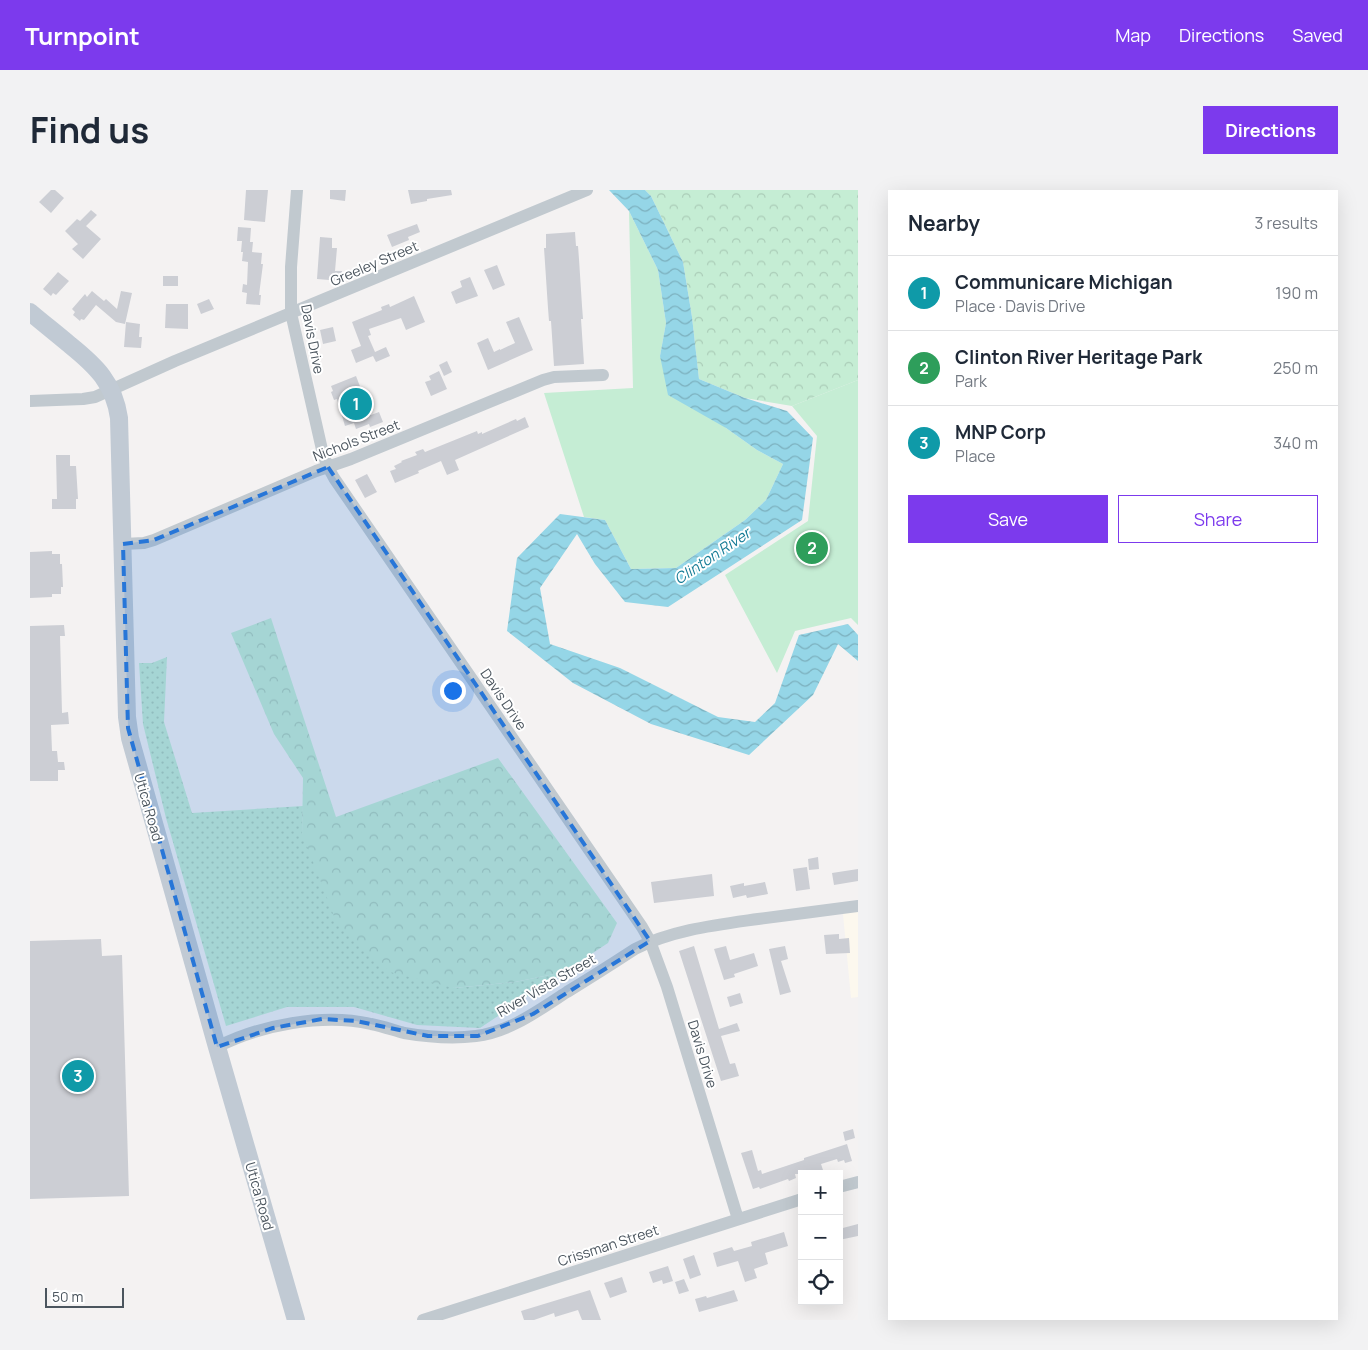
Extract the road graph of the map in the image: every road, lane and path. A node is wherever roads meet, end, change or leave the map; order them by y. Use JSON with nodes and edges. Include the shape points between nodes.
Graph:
{"nodes":[{"id":1,"x":297,"y":190,"type":"edge"},
{"id":2,"x":586,"y":190,"type":"edge"},
{"id":3,"x":30,"y":312,"type":"edge"},
{"id":4,"x":291,"y":313,"type":"junction"},
{"id":5,"x":603,"y":375,"type":"dead end"},
{"id":6,"x":111,"y":390,"type":"junction"},
{"id":7,"x":30,"y":401,"type":"edge"},
{"id":8,"x":328,"y":467,"type":"junction"},
{"id":9,"x":123,"y":544,"type":"junction"},
{"id":10,"x":858,"y":906,"type":"edge"},
{"id":11,"x":650,"y":941,"type":"junction"},
{"id":12,"x":217,"y":1047,"type":"junction"},
{"id":13,"x":858,"y":1182,"type":"edge"},
{"id":14,"x":843,"y":1187,"type":"edge"},
{"id":15,"x":798,"y":1200,"type":"edge"},
{"id":16,"x":738,"y":1218,"type":"junction"},
{"id":17,"x":296,"y":1320,"type":"edge"},
{"id":18,"x":423,"y":1320,"type":"edge"}],
"edges":[{"from":1,"to":4,"type":"street","name":"Davis Drive"},
{"from":2,"to":4,"type":"street","name":"Greeley Street"},
{"from":3,"to":6,"type":"street","name":"Utica Road","via":[[90,361]]},
{"from":4,"to":6,"type":"street","name":"Greeley Street"},
{"from":4,"to":8,"type":"street","name":"Davis Drive"},
{"from":5,"to":8,"type":"street","name":"Nichols Street","via":[[543,380]]},
{"from":6,"to":7,"type":"street","name":"Greeley Street","via":[[92,398]]},
{"from":6,"to":9,"type":"street","name":"Utica Road","via":[[119,418]]},
{"from":8,"to":9,"type":"street","name":"Nichols Street","via":[[154,540]]},
{"from":8,"to":11,"type":"street","name":"Davis Drive"},
{"from":9,"to":12,"type":"street","name":"Utica Road","via":[[128,728]]},
{"from":10,"to":11,"type":"street","name":"River Vista Street","via":[[720,925]]},
{"from":11,"to":12,"type":"street","name":"River Vista Street","via":[[533,1014],[511,1026],[478,1036],[446,1038],[356,1021],[322,1019],[273,1028]]},
{"from":11,"to":16,"type":"street","name":"Davis Drive"},
{"from":12,"to":17,"type":"street","name":"Utica Road"},
{"from":13,"to":14,"type":"street"},
{"from":15,"to":16,"type":"street","name":"Crissman Street"},
{"from":16,"to":18,"type":"street","name":"Crissman Street"}]}
